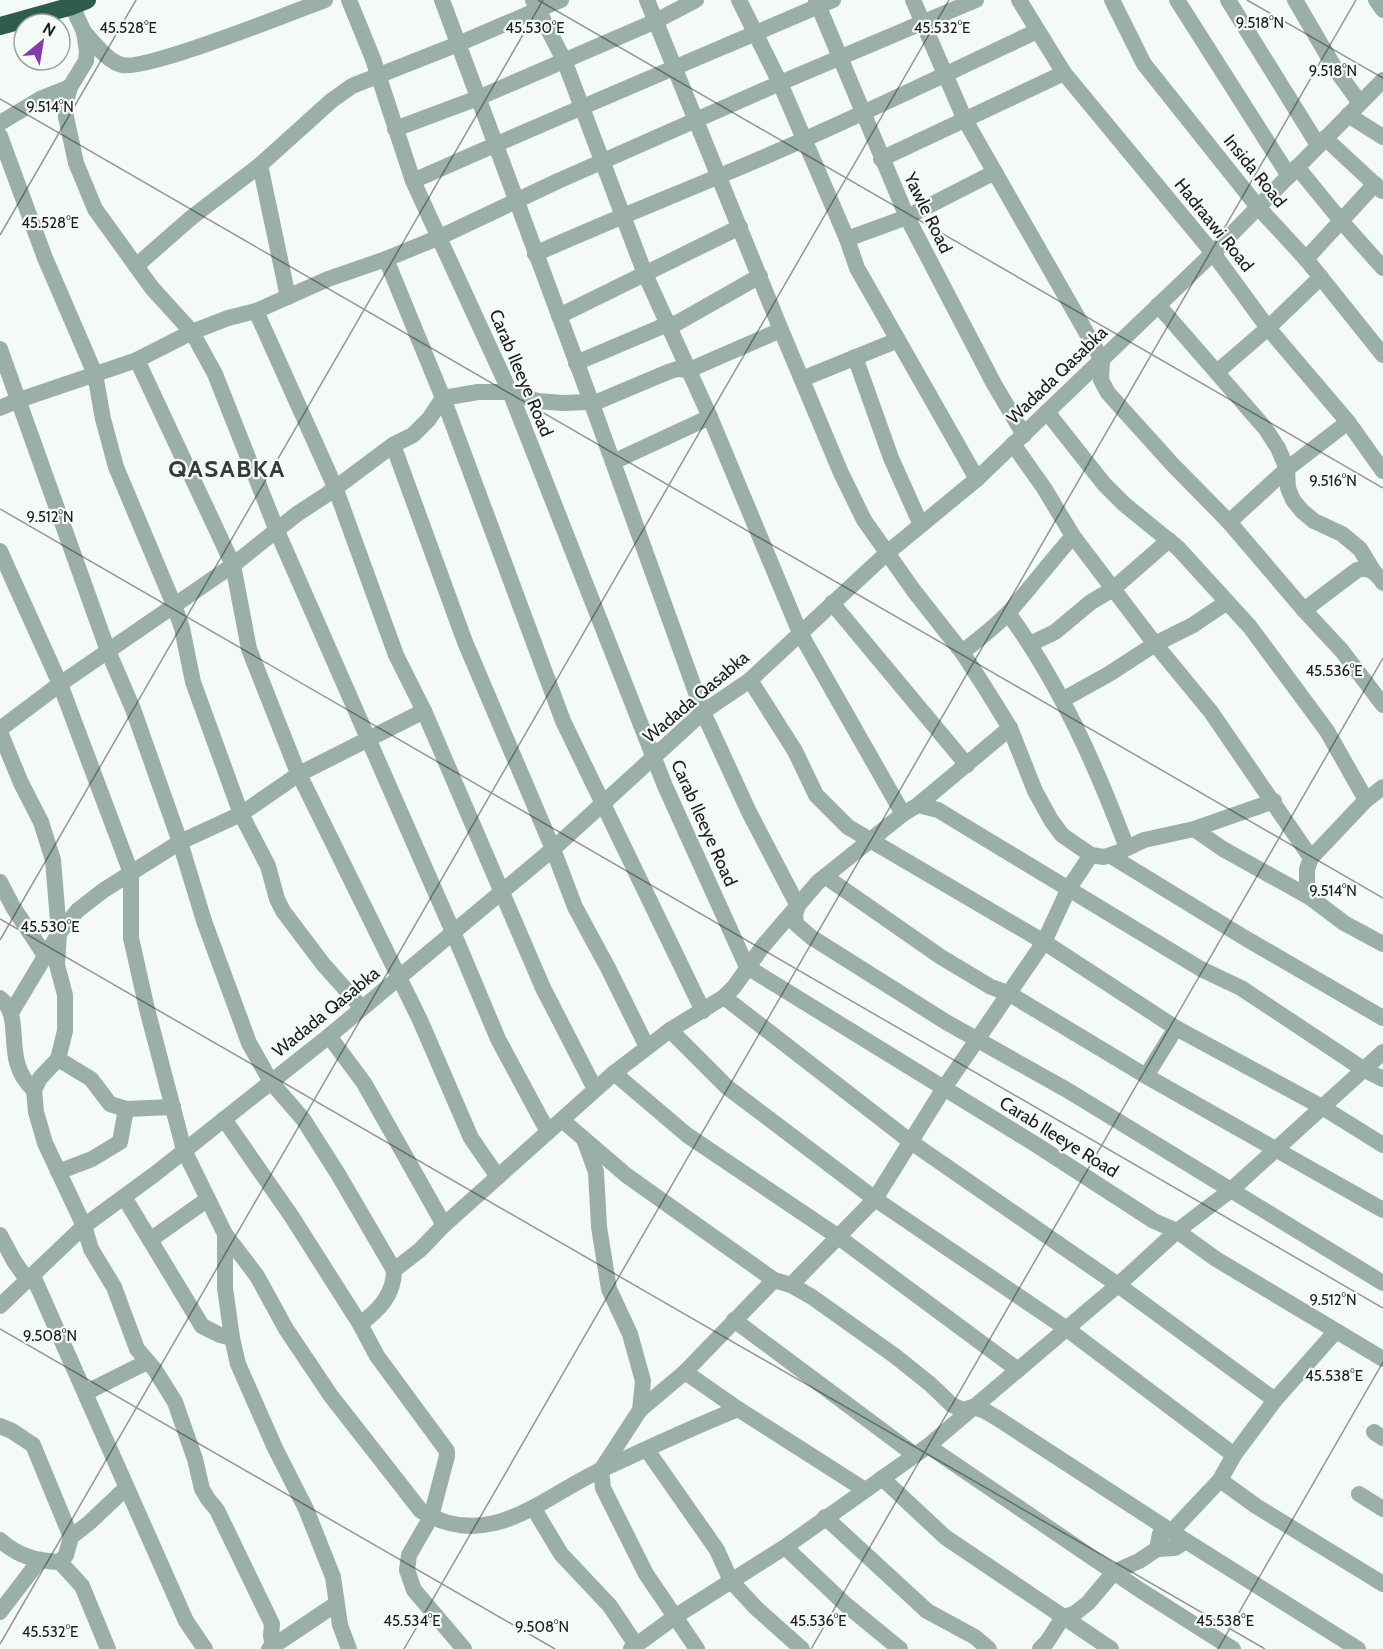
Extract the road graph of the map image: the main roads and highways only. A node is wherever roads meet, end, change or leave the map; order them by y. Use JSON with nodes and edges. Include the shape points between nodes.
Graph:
{"nodes":[{"id":1,"x":79,"y":3,"type":"edge"},
{"id":2,"x":0,"y":26,"type":"edge"}],
"edges":[{"from":1,"to":2,"type":"highway"}]}
